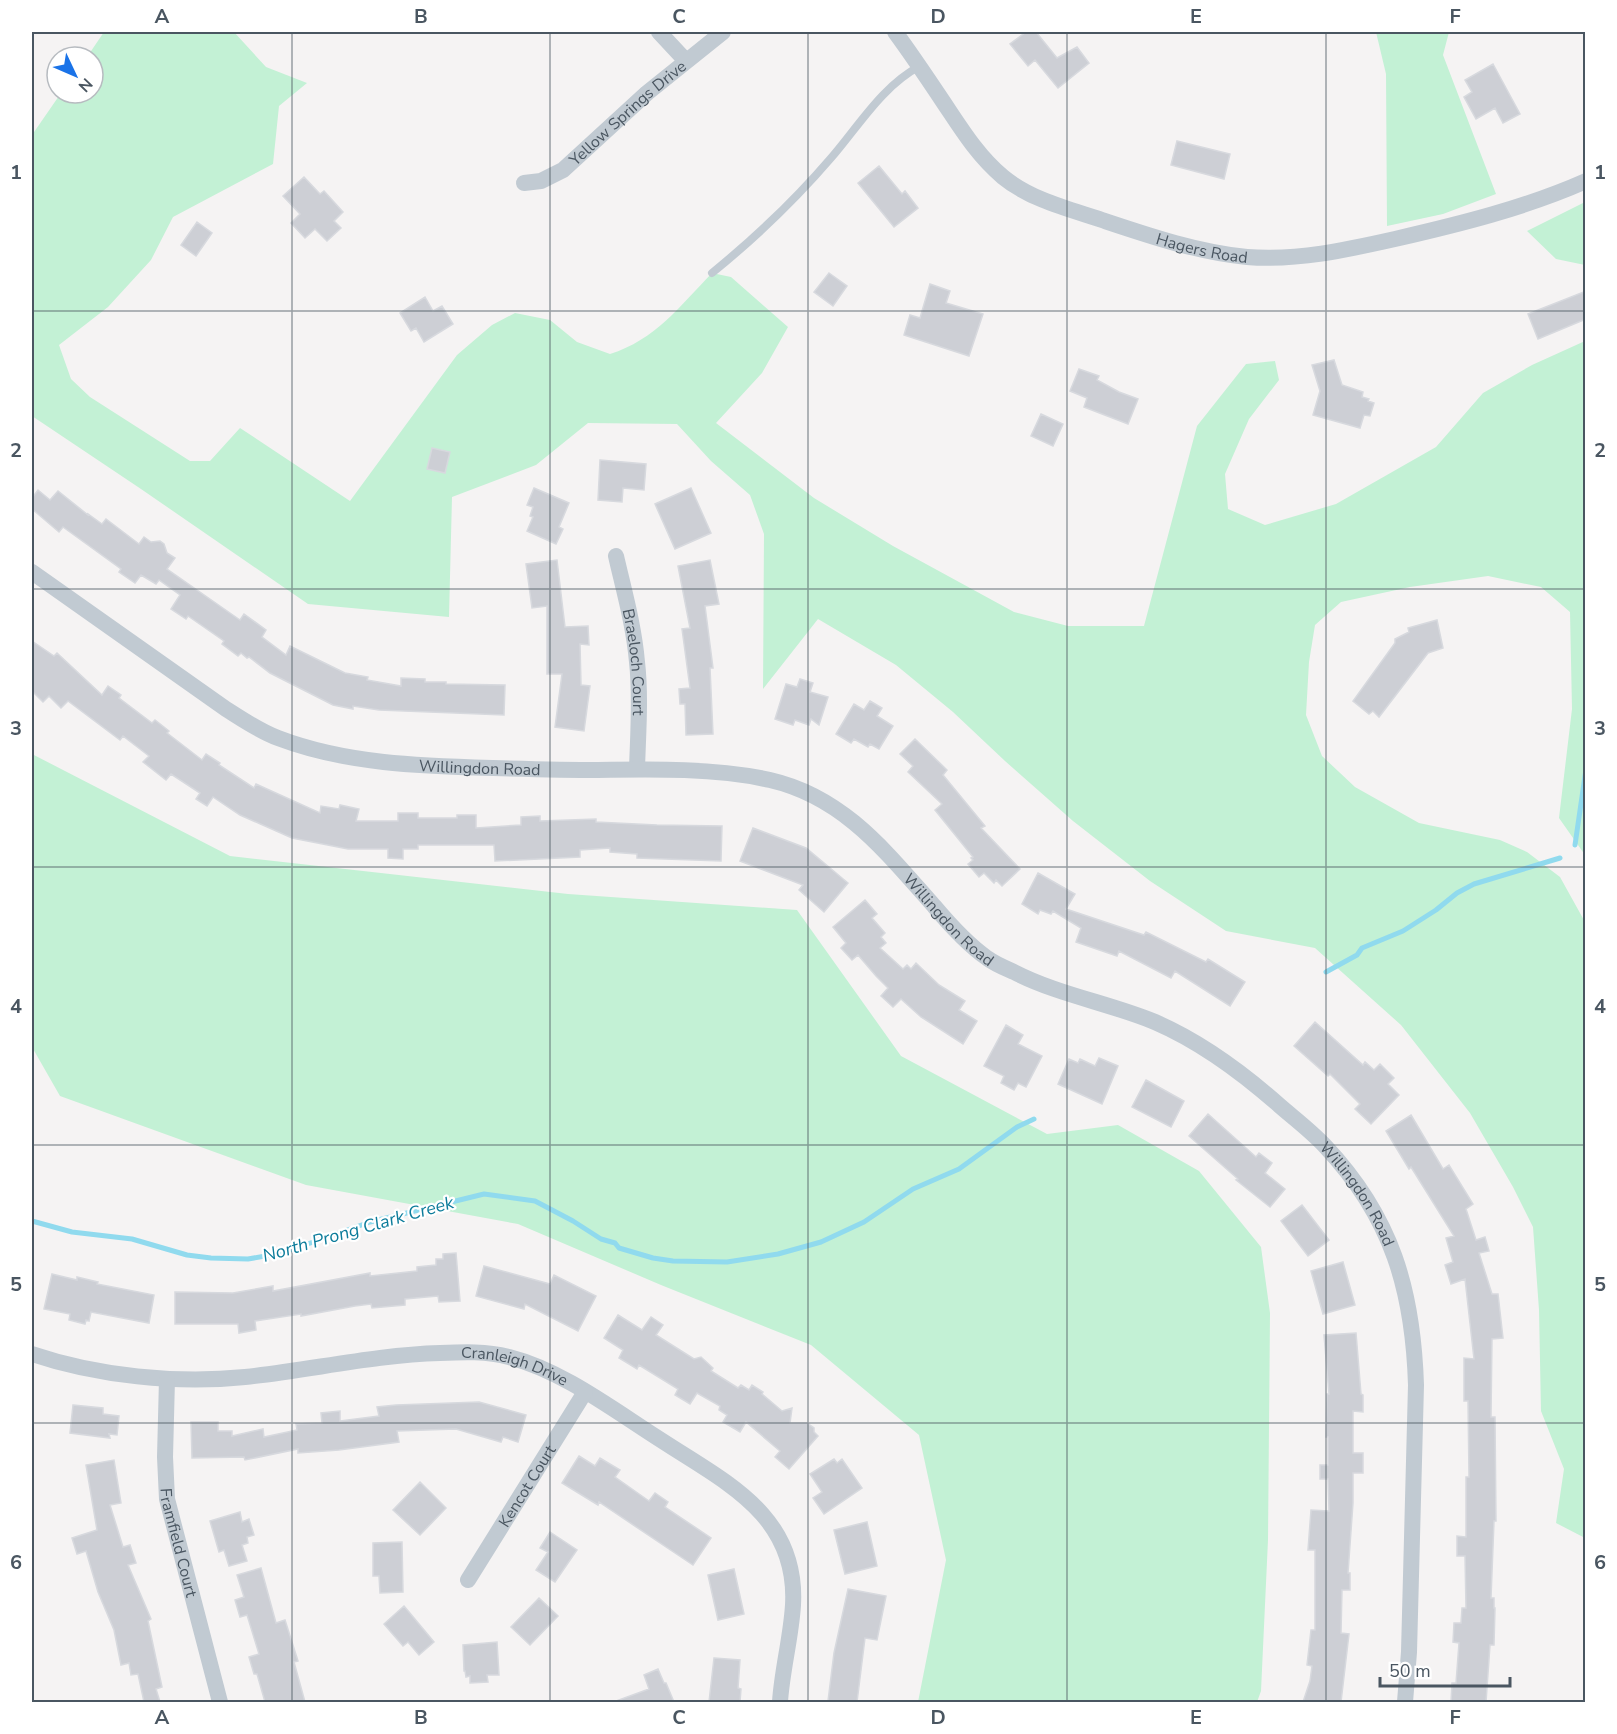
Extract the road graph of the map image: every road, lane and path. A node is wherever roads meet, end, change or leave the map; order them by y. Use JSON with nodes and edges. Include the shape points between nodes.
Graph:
{"nodes":[{"id":1,"x":659,"y":32,"type":"edge"},
{"id":2,"x":723,"y":32,"type":"edge"},
{"id":3,"x":895,"y":32,"type":"edge"},
{"id":4,"x":686,"y":61,"type":"junction"},
{"id":5,"x":920,"y":66,"type":"junction"},
{"id":6,"x":1586,"y":181,"type":"edge"},
{"id":7,"x":524,"y":183,"type":"dead end"},
{"id":8,"x":712,"y":273,"type":"dead end"},
{"id":9,"x":616,"y":556,"type":"dead end"},
{"id":10,"x":32,"y":572,"type":"edge"},
{"id":11,"x":637,"y":769,"type":"junction"},
{"id":12,"x":32,"y":1354,"type":"edge"},
{"id":13,"x":166,"y":1379,"type":"junction"},
{"id":14,"x":585,"y":1392,"type":"junction"},
{"id":15,"x":468,"y":1580,"type":"dead end"},
{"id":16,"x":220,"y":1702,"type":"edge"},
{"id":17,"x":780,"y":1702,"type":"edge"},
{"id":18,"x":1405,"y":1702,"type":"edge"}],
"edges":[{"from":1,"to":4,"type":"street"},
{"from":2,"to":4,"type":"street","name":"Yellow Springs Drive"},
{"from":3,"to":5,"type":"street","name":"Hagers Road"},
{"from":4,"to":7,"type":"street","name":"Yellow Springs Drive","via":[[563,170],[541,181]]},
{"from":5,"to":6,"type":"street","name":"Hagers Road","via":[[974,149],[1004,178],[1045,201],[1197,249],[1277,258],[1337,252],[1519,207]]},
{"from":5,"to":8,"type":"lane","via":[[906,73],[882,96],[786,208]]},
{"from":9,"to":11,"type":"street","name":"Braeloch Court","via":[[637,661]]},
{"from":10,"to":11,"type":"street","name":"Willingdon Road","via":[[226,709],[276,738],[374,761]]},
{"from":11,"to":18,"type":"street","name":"Willingdon Road","via":[[738,774],[802,789],[829,804],[879,844],[958,934],[990,961],[1035,982],[1158,1023],[1205,1049],[1262,1090],[1323,1144],[1347,1172],[1366,1197],[1394,1254],[1405,1286],[1415,1348]]},
{"from":12,"to":13,"type":"street","name":"Cranleigh Drive","via":[[115,1374]]},
{"from":13,"to":14,"type":"street","name":"Cranleigh Drive","via":[[243,1377],[403,1354],[462,1352],[509,1357]]},
{"from":13,"to":16,"type":"street","name":"Framfield Court","via":[[166,1499]]},
{"from":14,"to":15,"type":"street","name":"Kencot Court"},
{"from":14,"to":17,"type":"street","name":"Cranleigh Drive","via":[[718,1477],[747,1498],[774,1527],[793,1583]]}]}
